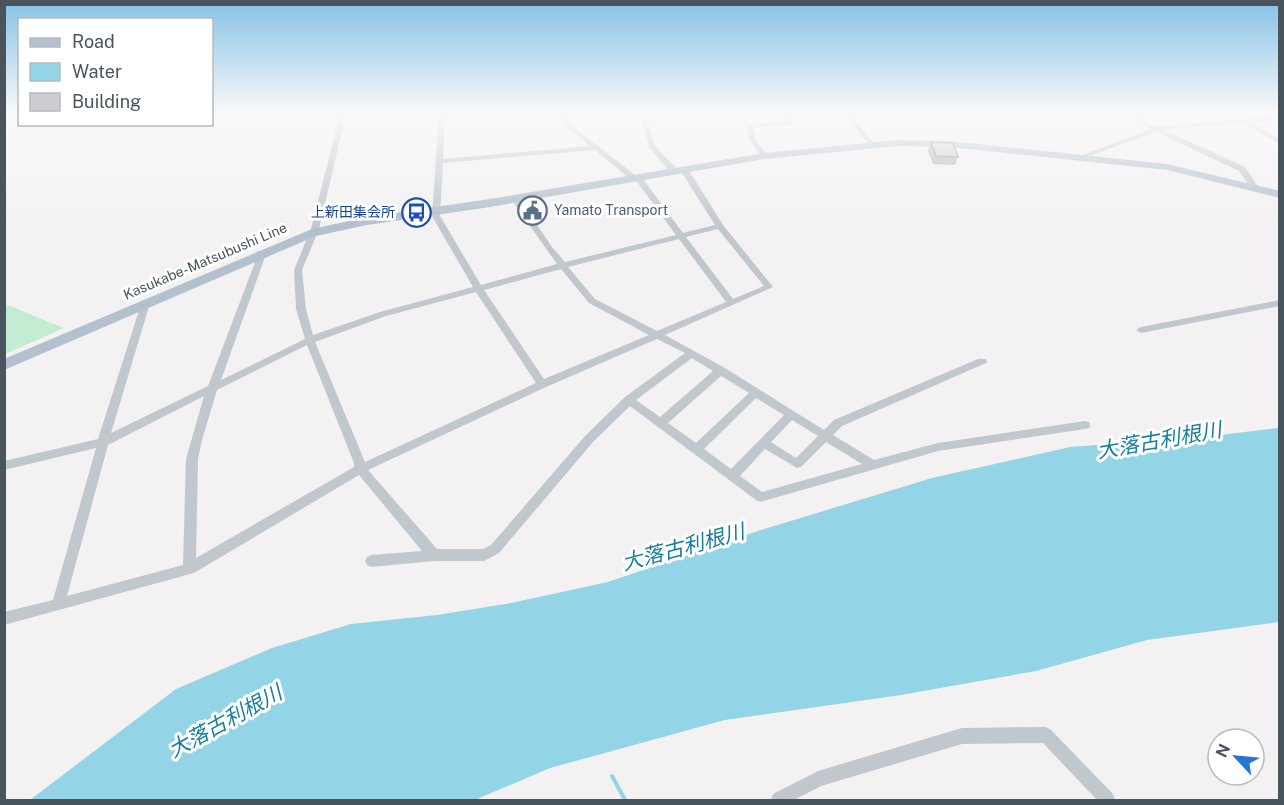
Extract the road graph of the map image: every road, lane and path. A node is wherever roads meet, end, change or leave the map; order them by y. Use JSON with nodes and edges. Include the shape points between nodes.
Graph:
{"nodes":[{"id":1,"x":333,"y":152,"type":"edge"},
{"id":2,"x":440,"y":152,"type":"edge"},
{"id":3,"x":545,"y":152,"type":"edge"},
{"id":4,"x":602,"y":152,"type":"edge"},
{"id":5,"x":657,"y":152,"type":"edge"},
{"id":6,"x":761,"y":152,"type":"edge"},
{"id":7,"x":808,"y":152,"type":"edge"},
{"id":8,"x":1025,"y":152,"type":"edge"},
{"id":9,"x":1097,"y":152,"type":"edge"},
{"id":10,"x":1205,"y":152,"type":"edge"},
{"id":11,"x":764,"y":156,"type":"junction"},
{"id":12,"x":1085,"y":156,"type":"dead end"},
{"id":13,"x":439,"y":161,"type":"junction"},
{"id":14,"x":678,"y":169,"type":"junction"},
{"id":15,"x":635,"y":177,"type":"junction"},
{"id":16,"x":1255,"y":188,"type":"junction"},
{"id":17,"x":1280,"y":195,"type":"edge"},
{"id":18,"x":515,"y":199,"type":"junction"},
{"id":19,"x":435,"y":212,"type":"junction"},
{"id":20,"x":720,"y":226,"type":"junction"},
{"id":21,"x":312,"y":233,"type":"junction"},
{"id":22,"x":681,"y":236,"type":"junction"},
{"id":23,"x":260,"y":253,"type":"junction"},
{"id":24,"x":564,"y":265,"type":"junction"},
{"id":25,"x":478,"y":288,"type":"junction"},
{"id":26,"x":145,"y":303,"type":"junction"},
{"id":27,"x":731,"y":303,"type":"junction"},
{"id":28,"x":1280,"y":303,"type":"edge"},
{"id":29,"x":1141,"y":330,"type":"dead end"},
{"id":30,"x":656,"y":333,"type":"junction"},
{"id":31,"x":310,"y":340,"type":"junction"},
{"id":32,"x":692,"y":352,"type":"junction"},
{"id":33,"x":982,"y":361,"type":"dead end"},
{"id":34,"x":4,"y":365,"type":"edge"},
{"id":35,"x":720,"y":370,"type":"junction"},
{"id":36,"x":542,"y":384,"type":"junction"},
{"id":37,"x":212,"y":389,"type":"junction"},
{"id":38,"x":756,"y":392,"type":"junction"},
{"id":39,"x":629,"y":400,"type":"junction"},
{"id":40,"x":791,"y":414,"type":"junction"},
{"id":41,"x":661,"y":423,"type":"junction"},
{"id":42,"x":1086,"y":424,"type":"dead end"},
{"id":43,"x":824,"y":435,"type":"junction"},
{"id":44,"x":103,"y":442,"type":"junction"},
{"id":45,"x":763,"y":442,"type":"junction"},
{"id":46,"x":697,"y":449,"type":"junction"},
{"id":47,"x":871,"y":464,"type":"junction"},
{"id":48,"x":4,"y":466,"type":"edge"},
{"id":49,"x":360,"y":468,"type":"junction"},
{"id":50,"x":733,"y":475,"type":"junction"},
{"id":51,"x":434,"y":555,"type":"junction"},
{"id":52,"x":371,"y":561,"type":"dead end"},
{"id":53,"x":189,"y":569,"type":"junction"},
{"id":54,"x":58,"y":605,"type":"junction"},
{"id":55,"x":4,"y":619,"type":"edge"},
{"id":56,"x":779,"y":801,"type":"edge"},
{"id":57,"x":1107,"y":801,"type":"edge"}],
"edges":[{"from":1,"to":21,"type":"street"},
{"from":2,"to":13,"type":"street"},
{"from":3,"to":13,"type":"street"},
{"from":4,"to":15,"type":"street"},
{"from":5,"to":14,"type":"street"},
{"from":6,"to":11,"type":"street"},
{"from":7,"to":11,"type":"main road","name":"Kasukabe-Matsubushi Line"},
{"from":8,"to":16,"type":"main road","name":"Kasukabe-Matsubushi Line","via":[[1155,165]]},
{"from":9,"to":12,"type":"street"},
{"from":10,"to":16,"type":"street","via":[[1242,169]]},
{"from":11,"to":14,"type":"main road","name":"Kasukabe-Matsubushi Line"},
{"from":13,"to":19,"type":"street"},
{"from":14,"to":15,"type":"main road","name":"Kasukabe-Matsubushi Line"},
{"from":14,"to":20,"type":"street"},
{"from":15,"to":18,"type":"main road","name":"Kasukabe-Matsubushi Line"},
{"from":15,"to":22,"type":"street"},
{"from":16,"to":17,"type":"main road","name":"Kasukabe-Matsubushi Line"},
{"from":18,"to":19,"type":"main road","name":"Kasukabe-Matsubushi Line"},
{"from":18,"to":24,"type":"street"},
{"from":19,"to":21,"type":"main road","name":"Kasukabe-Matsubushi Line"},
{"from":19,"to":25,"type":"street"},
{"from":20,"to":22,"type":"street"},
{"from":20,"to":27,"type":"street","via":[[769,287]]},
{"from":21,"to":23,"type":"main road","name":"Kasukabe-Matsubushi Line"},
{"from":21,"to":31,"type":"street","via":[[298,270],[301,309]]},
{"from":22,"to":24,"type":"street"},
{"from":22,"to":27,"type":"street"},
{"from":23,"to":26,"type":"main road","name":"Kasukabe-Matsubushi Line"},
{"from":23,"to":37,"type":"street"},
{"from":24,"to":25,"type":"street"},
{"from":24,"to":30,"type":"street","via":[[592,301]]},
{"from":25,"to":31,"type":"street","via":[[383,314]]},
{"from":25,"to":36,"type":"street"},
{"from":26,"to":34,"type":"main road","name":"Kasukabe-Matsubushi Line"},
{"from":26,"to":44,"type":"street"},
{"from":27,"to":30,"type":"street"},
{"from":28,"to":29,"type":"street"},
{"from":30,"to":32,"type":"street"},
{"from":30,"to":36,"type":"street"},
{"from":31,"to":37,"type":"street"},
{"from":31,"to":49,"type":"street"},
{"from":32,"to":35,"type":"street"},
{"from":32,"to":39,"type":"street"},
{"from":33,"to":43,"type":"street","via":[[838,423]]},
{"from":35,"to":38,"type":"street"},
{"from":35,"to":41,"type":"street"},
{"from":36,"to":49,"type":"street"},
{"from":37,"to":44,"type":"street"},
{"from":37,"to":53,"type":"street","via":[[192,459]]},
{"from":38,"to":40,"type":"street"},
{"from":38,"to":46,"type":"street"},
{"from":39,"to":41,"type":"street"},
{"from":39,"to":51,"type":"street","via":[[589,439],[495,549],[484,555]]},
{"from":40,"to":43,"type":"street"},
{"from":40,"to":45,"type":"street"},
{"from":41,"to":46,"type":"street"},
{"from":42,"to":47,"type":"street","via":[[938,447]]},
{"from":43,"to":45,"type":"street","via":[[797,464]]},
{"from":43,"to":47,"type":"street"},
{"from":44,"to":48,"type":"street"},
{"from":44,"to":54,"type":"street"},
{"from":45,"to":50,"type":"street"},
{"from":46,"to":50,"type":"street"},
{"from":47,"to":50,"type":"street","via":[[760,497]]},
{"from":49,"to":51,"type":"street"},
{"from":49,"to":53,"type":"street"},
{"from":51,"to":52,"type":"street"},
{"from":53,"to":54,"type":"street"},
{"from":54,"to":55,"type":"street"},
{"from":56,"to":57,"type":"street","via":[[818,779],[962,736],[1046,735]]}]}
